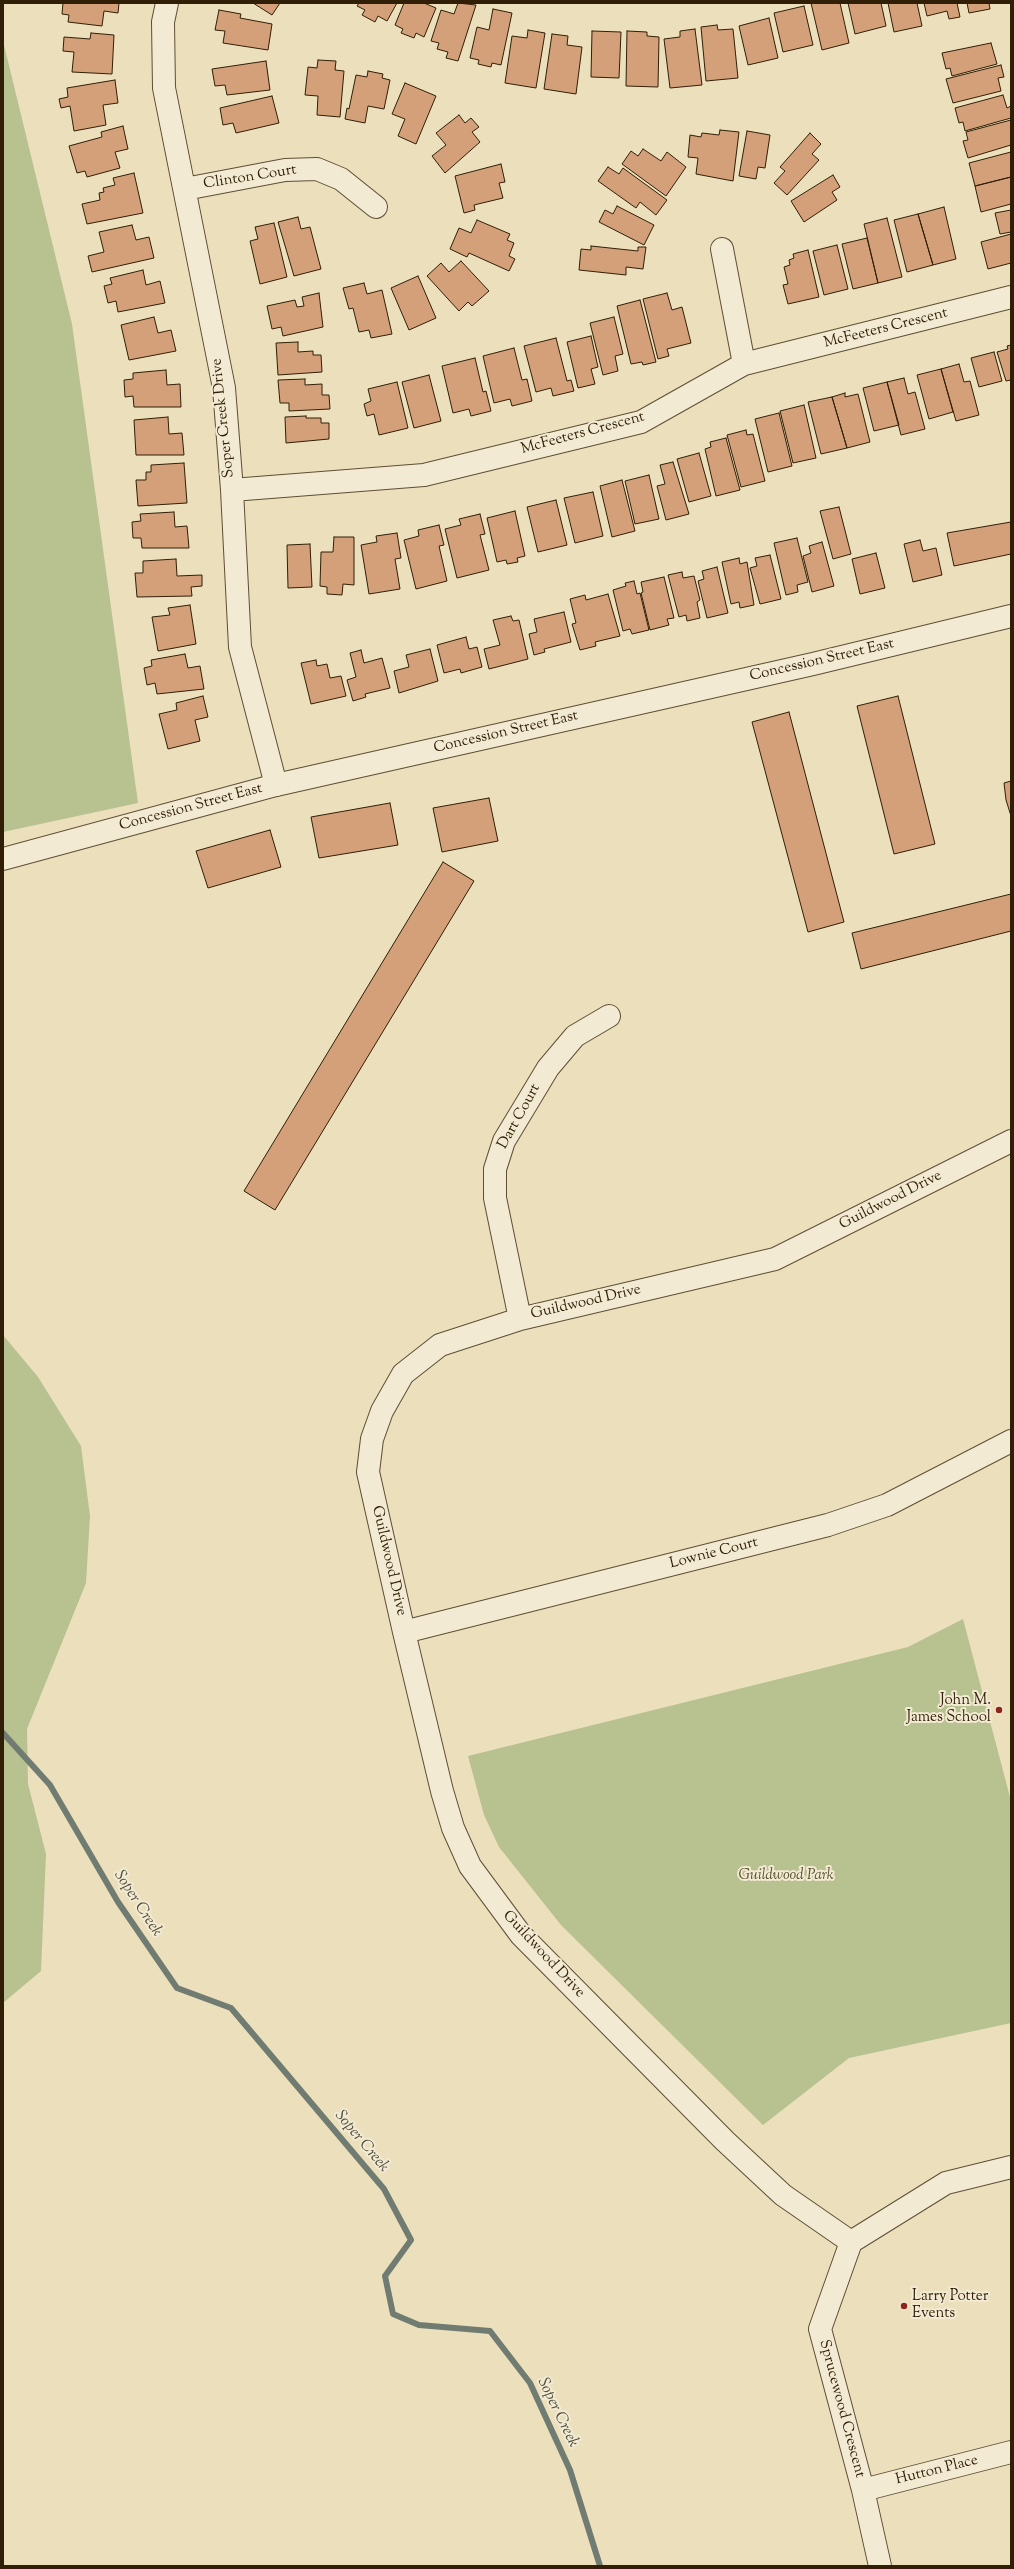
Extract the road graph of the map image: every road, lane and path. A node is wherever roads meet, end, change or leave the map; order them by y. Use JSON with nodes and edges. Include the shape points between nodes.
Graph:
{"nodes":[{"id":1,"x":167,"y":3,"type":"edge"},
{"id":2,"x":185,"y":189,"type":"junction"},
{"id":3,"x":376,"y":207,"type":"dead end"},
{"id":4,"x":722,"y":249,"type":"dead end"},
{"id":5,"x":1011,"y":297,"type":"edge"},
{"id":6,"x":744,"y":364,"type":"junction"},
{"id":7,"x":232,"y":490,"type":"junction"},
{"id":8,"x":1011,"y":616,"type":"edge"},
{"id":9,"x":276,"y":785,"type":"junction"},
{"id":10,"x":3,"y":859,"type":"edge"},
{"id":11,"x":609,"y":1016,"type":"dead end"},
{"id":12,"x":1011,"y":1141,"type":"edge"},
{"id":13,"x":520,"y":1319,"type":"junction"},
{"id":14,"x":1011,"y":1441,"type":"edge"},
{"id":15,"x":404,"y":1632,"type":"junction"},
{"id":16,"x":1011,"y":2166,"type":"edge"},
{"id":17,"x":851,"y":2242,"type":"junction"},
{"id":18,"x":1011,"y":2452,"type":"edge"},
{"id":19,"x":863,"y":2490,"type":"junction"},
{"id":20,"x":880,"y":2566,"type":"edge"}],
"edges":[{"from":1,"to":2,"type":"street","name":"Soper Creek Drive","via":[[162,22],[164,88]]},
{"from":2,"to":3,"type":"street","name":"Clinton Court","via":[[284,170],[316,170],[341,180]]},
{"from":2,"to":7,"type":"street","name":"Soper Creek Drive","via":[[224,388]]},
{"from":4,"to":6,"type":"street"},
{"from":5,"to":6,"type":"street","name":"McFeeters Crescent"},
{"from":6,"to":7,"type":"street","name":"McFeeters Crescent","via":[[634,424],[424,475]]},
{"from":7,"to":9,"type":"street","name":"Soper Creek Drive","via":[[240,647]]},
{"from":8,"to":9,"type":"street","name":"Concession Street East","via":[[813,664]]},
{"from":9,"to":10,"type":"street","name":"Concession Street East"},
{"from":11,"to":13,"type":"street","name":"Dart Court","via":[[575,1036],[548,1068],[504,1141],[495,1169],[495,1198]]},
{"from":12,"to":13,"type":"street","name":"Guildwood Drive","via":[[775,1259]]},
{"from":13,"to":15,"type":"street","name":"Guildwood Drive","via":[[440,1345],[403,1374],[382,1411],[372,1439],[368,1472]]},
{"from":14,"to":15,"type":"street","name":"Lownie Court","via":[[887,1505],[828,1525]]},
{"from":15,"to":17,"type":"street","name":"Guildwood Drive","via":[[453,1828],[470,1866],[495,1904],[521,1935],[726,2141],[783,2195]]},
{"from":16,"to":17,"type":"street","via":[[946,2183]]},
{"from":17,"to":19,"type":"street","name":"Sprucewood Crescent","via":[[820,2329]]},
{"from":18,"to":19,"type":"street","name":"Hutton Place"},
{"from":19,"to":20,"type":"street","name":"Sprucewood Crescent"}]}
